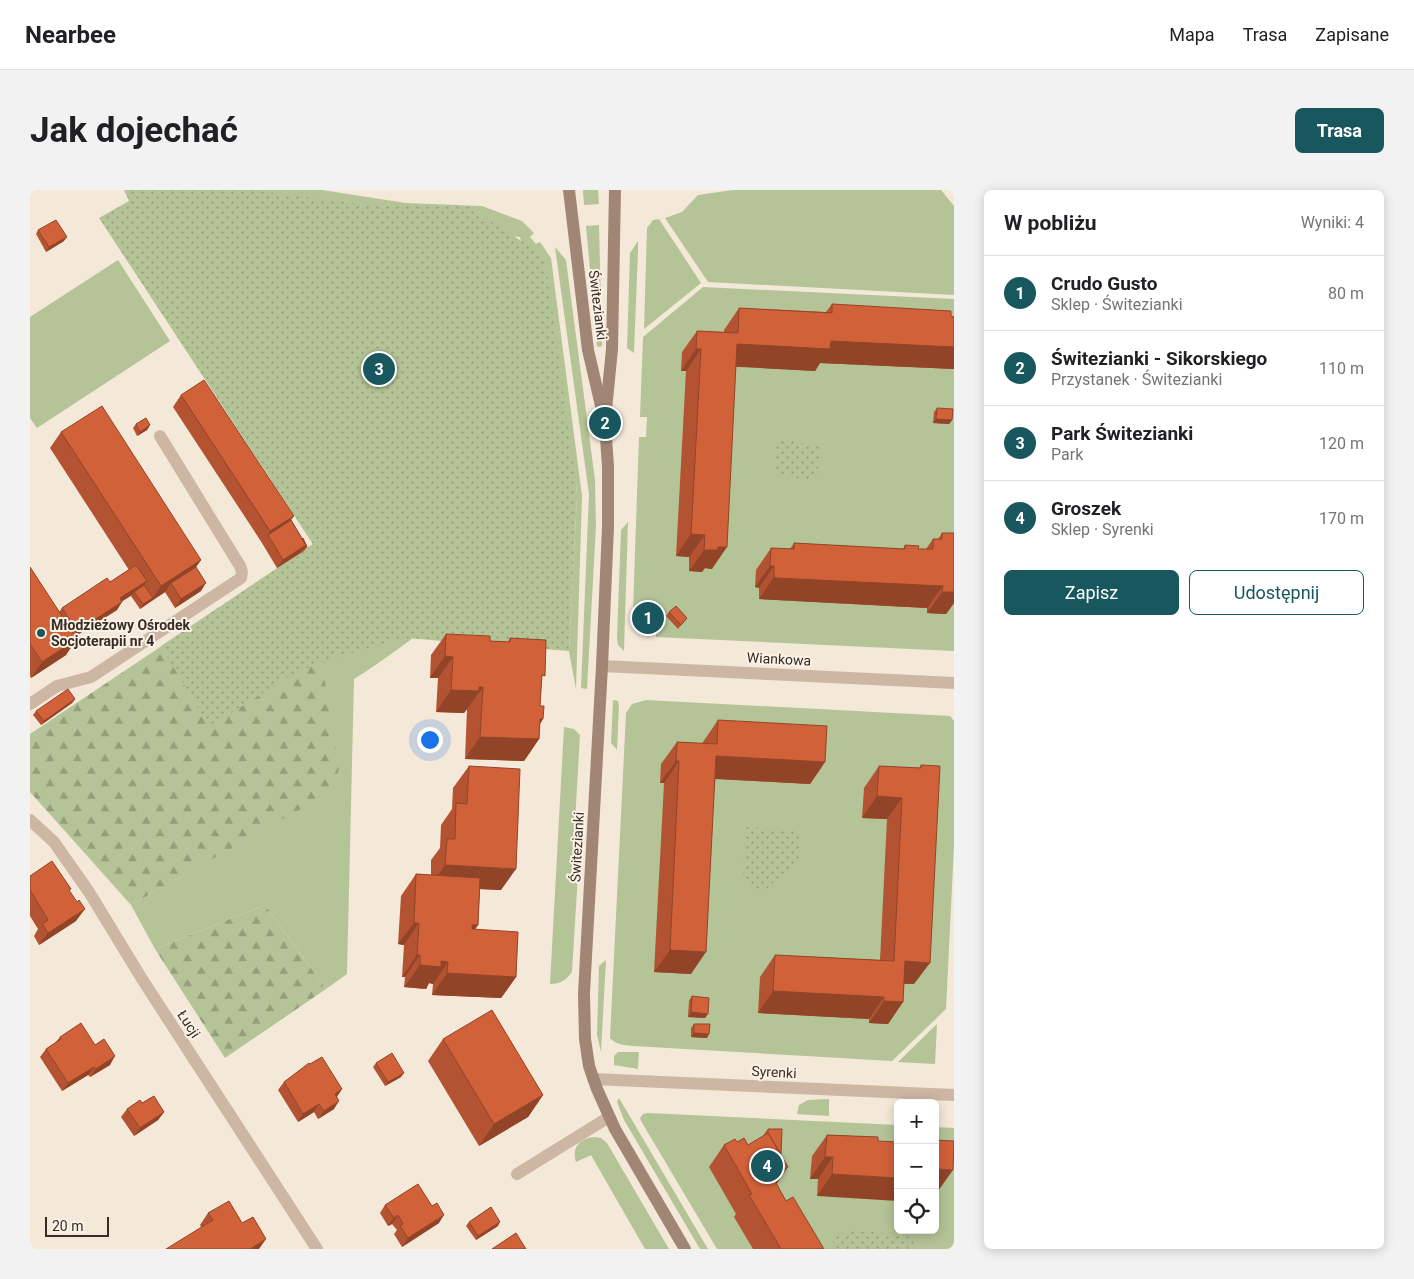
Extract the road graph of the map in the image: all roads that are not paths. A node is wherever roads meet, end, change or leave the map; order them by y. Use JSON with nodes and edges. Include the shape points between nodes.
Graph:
{"nodes":[{"id":1,"x":570,"y":190,"type":"edge"},
{"id":2,"x":615,"y":190,"type":"edge"},
{"id":3,"x":605,"y":423,"type":"junction"},
{"id":4,"x":160,"y":436,"type":"dead end"},
{"id":5,"x":602,"y":666,"type":"junction"},
{"id":6,"x":954,"y":683,"type":"edge"},
{"id":7,"x":30,"y":704,"type":"edge"},
{"id":8,"x":30,"y":820,"type":"edge"},
{"id":9,"x":593,"y":1079,"type":"junction"},
{"id":10,"x":954,"y":1095,"type":"edge"},
{"id":11,"x":609,"y":1117,"type":"junction"},
{"id":12,"x":517,"y":1174,"type":"dead end"},
{"id":13,"x":317,"y":1249,"type":"edge"},
{"id":14,"x":685,"y":1249,"type":"edge"}],
"edges":[{"from":1,"to":3,"type":"street","name":"Świtezianki","via":[[588,350]]},
{"from":2,"to":3,"type":"street","name":"Świtezianki","via":[[612,348]]},
{"from":3,"to":5,"type":"street","name":"Świtezianki","via":[[608,518]]},
{"from":4,"to":7,"type":"street","via":[[240,566],[241,578],[91,677],[57,686]]},
{"from":5,"to":6,"type":"street","name":"Wiankowa"},
{"from":5,"to":9,"type":"street","name":"Świtezianki","via":[[584,993],[585,1039]]},
{"from":8,"to":13,"type":"street","name":"Łucji","via":[[54,842],[89,892]]},
{"from":9,"to":10,"type":"street","name":"Syrenki"},
{"from":9,"to":11,"type":"street","name":"Świtezianki"},
{"from":11,"to":12,"type":"street"},
{"from":11,"to":14,"type":"street","name":"Świtezianki"}]}
